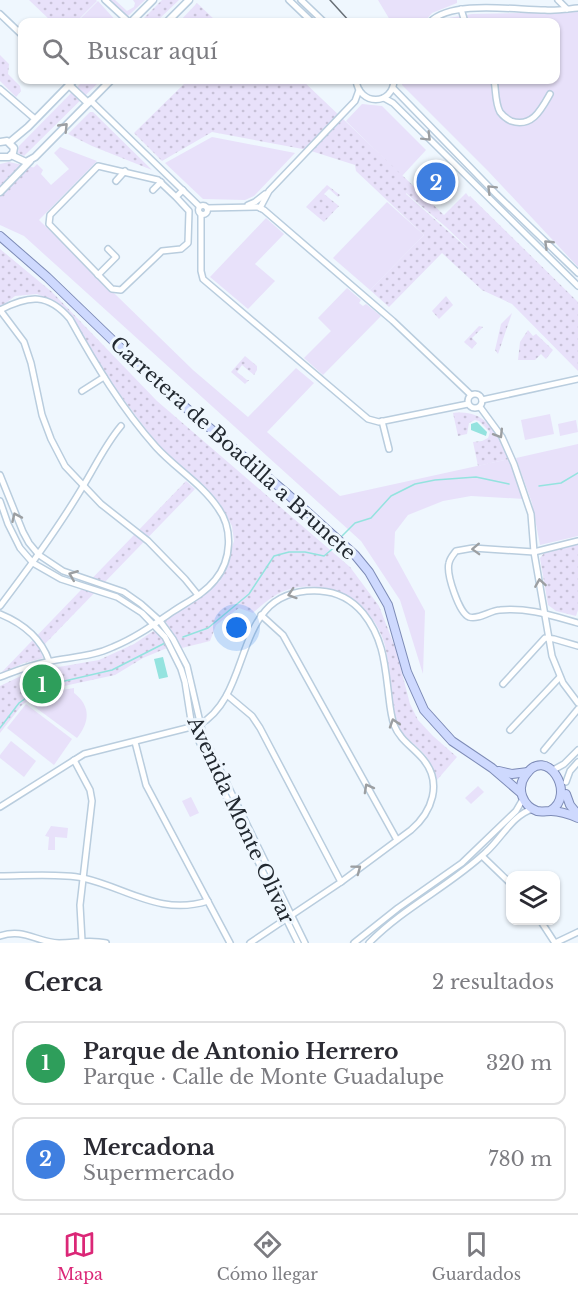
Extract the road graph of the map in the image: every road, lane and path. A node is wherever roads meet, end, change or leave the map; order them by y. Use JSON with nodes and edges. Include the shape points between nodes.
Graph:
{"nodes":[{"id":1,"x":105,"y":0,"type":"edge"},
{"id":2,"x":153,"y":0,"type":"edge"},
{"id":3,"x":189,"y":0,"type":"edge"},
{"id":4,"x":289,"y":0,"type":"edge"},
{"id":5,"x":301,"y":0,"type":"edge"},
{"id":6,"x":558,"y":0,"type":"edge"},
{"id":7,"x":578,"y":8,"type":"edge"},
{"id":8,"x":461,"y":9,"type":"junction"},
{"id":9,"x":567,"y":9,"type":"junction"},
{"id":10,"x":0,"y":14,"type":"edge"},
{"id":11,"x":125,"y":18,"type":"edge"},
{"id":12,"x":134,"y":18,"type":"edge"},
{"id":13,"x":171,"y":18,"type":"edge"},
{"id":14,"x":308,"y":18,"type":"edge"},
{"id":15,"x":320,"y":18,"type":"edge"},
{"id":16,"x":435,"y":18,"type":"edge"},
{"id":17,"x":464,"y":18,"type":"edge"},
{"id":18,"x":18,"y":31,"type":"edge"},
{"id":19,"x":68,"y":84,"type":"edge"},
{"id":20,"x":74,"y":84,"type":"edge"},
{"id":21,"x":107,"y":84,"type":"edge"},
{"id":22,"x":357,"y":84,"type":"edge"},
{"id":23,"x":394,"y":84,"type":"edge"},
{"id":24,"x":495,"y":84,"type":"edge"},
{"id":25,"x":393,"y":88,"type":"junction"},
{"id":26,"x":0,"y":89,"type":"edge"},
{"id":27,"x":359,"y":90,"type":"junction"},
{"id":28,"x":550,"y":94,"type":"dead end"},
{"id":29,"x":366,"y":97,"type":"junction"},
{"id":30,"x":384,"y":98,"type":"junction"},
{"id":31,"x":356,"y":101,"type":"junction"},
{"id":32,"x":89,"y":102,"type":"junction"},
{"id":33,"x":35,"y":119,"type":"junction"},
{"id":34,"x":0,"y":142,"type":"edge"},
{"id":35,"x":10,"y":142,"type":"junction"},
{"id":36,"x":11,"y":156,"type":"junction"},
{"id":37,"x":0,"y":157,"type":"edge"},
{"id":38,"x":30,"y":161,"type":"junction"},
{"id":39,"x":125,"y":171,"type":"junction"},
{"id":40,"x":116,"y":181,"type":"dead end"},
{"id":41,"x":161,"y":182,"type":"junction"},
{"id":42,"x":153,"y":190,"type":"dead end"},
{"id":43,"x":183,"y":190,"type":"junction"},
{"id":44,"x":0,"y":192,"type":"edge"},
{"id":45,"x":176,"y":197,"type":"junction"},
{"id":46,"x":262,"y":198,"type":"junction"},
{"id":47,"x":199,"y":206,"type":"junction"},
{"id":48,"x":243,"y":207,"type":"junction"},
{"id":49,"x":259,"y":207,"type":"junction"},
{"id":50,"x":207,"y":208,"type":"junction"},
{"id":51,"x":201,"y":214,"type":"junction"},
{"id":52,"x":269,"y":214,"type":"junction"},
{"id":53,"x":0,"y":236,"type":"edge"},
{"id":54,"x":108,"y":249,"type":"dead end"},
{"id":55,"x":578,"y":273,"type":"edge"},
{"id":56,"x":98,"y":275,"type":"junction"},
{"id":57,"x":578,"y":286,"type":"edge"},
{"id":58,"x":389,"y":309,"type":"dead end"},
{"id":59,"x":0,"y":310,"type":"edge"},
{"id":60,"x":384,"y":314,"type":"junction"},
{"id":61,"x":410,"y":328,"type":"dead end"},
{"id":62,"x":405,"y":333,"type":"junction"},
{"id":63,"x":104,"y":377,"type":"junction"},
{"id":64,"x":578,"y":379,"type":"edge"},
{"id":65,"x":82,"y":391,"type":"dead end"},
{"id":66,"x":471,"y":395,"type":"junction"},
{"id":67,"x":482,"y":400,"type":"junction"},
{"id":68,"x":468,"y":404,"type":"junction"},
{"id":69,"x":480,"y":407,"type":"junction"},
{"id":70,"x":382,"y":421,"type":"junction"},
{"id":71,"x":121,"y":426,"type":"dead end"},
{"id":72,"x":388,"y":449,"type":"dead end"},
{"id":73,"x":0,"y":475,"type":"edge"},
{"id":74,"x":83,"y":487,"type":"junction"},
{"id":75,"x":0,"y":501,"type":"edge"},
{"id":76,"x":578,"y":541,"type":"edge"},
{"id":77,"x":534,"y":552,"type":"junction"},
{"id":78,"x":39,"y":555,"type":"junction"},
{"id":79,"x":33,"y":563,"type":"junction"},
{"id":80,"x":198,"y":595,"type":"junction"},
{"id":81,"x":0,"y":606,"type":"edge"},
{"id":82,"x":0,"y":614,"type":"edge"},
{"id":83,"x":546,"y":614,"type":"junction"},
{"id":84,"x":261,"y":615,"type":"junction"},
{"id":85,"x":160,"y":621,"type":"junction"},
{"id":86,"x":578,"y":623,"type":"edge"},
{"id":87,"x":153,"y":625,"type":"junction"},
{"id":88,"x":548,"y":638,"type":"junction"},
{"id":89,"x":578,"y":646,"type":"edge"},
{"id":90,"x":49,"y":661,"type":"junction"},
{"id":91,"x":0,"y":677,"type":"edge"},
{"id":92,"x":560,"y":677,"type":"junction"},
{"id":93,"x":503,"y":684,"type":"dead end"},
{"id":94,"x":227,"y":695,"type":"junction"},
{"id":95,"x":578,"y":703,"type":"edge"},
{"id":96,"x":578,"y":709,"type":"edge"},
{"id":97,"x":200,"y":725,"type":"junction"},
{"id":98,"x":192,"y":727,"type":"junction"},
{"id":99,"x":510,"y":730,"type":"dead end"},
{"id":100,"x":135,"y":742,"type":"junction"},
{"id":101,"x":543,"y":750,"type":"dead end"},
{"id":102,"x":578,"y":750,"type":"edge"},
{"id":103,"x":74,"y":760,"type":"junction"},
{"id":104,"x":578,"y":762,"type":"edge"},
{"id":105,"x":492,"y":768,"type":"junction"},
{"id":106,"x":555,"y":769,"type":"junction"},
{"id":107,"x":529,"y":771,"type":"junction"},
{"id":108,"x":566,"y":782,"type":"junction"},
{"id":109,"x":566,"y":794,"type":"junction"},
{"id":110,"x":522,"y":796,"type":"junction"},
{"id":111,"x":0,"y":807,"type":"edge"},
{"id":112,"x":533,"y":809,"type":"junction"},
{"id":113,"x":550,"y":811,"type":"junction"},
{"id":114,"x":239,"y":815,"type":"junction"},
{"id":115,"x":578,"y":817,"type":"edge"},
{"id":116,"x":244,"y":825,"type":"junction"},
{"id":117,"x":397,"y":840,"type":"junction"},
{"id":118,"x":488,"y":840,"type":"junction"},
{"id":119,"x":493,"y":845,"type":"junction"},
{"id":120,"x":482,"y":856,"type":"junction"},
{"id":121,"x":469,"y":857,"type":"junction"},
{"id":122,"x":472,"y":864,"type":"junction"},
{"id":123,"x":0,"y":876,"type":"edge"},
{"id":124,"x":83,"y":878,"type":"junction"},
{"id":125,"x":506,"y":879,"type":"edge"},
{"id":126,"x":341,"y":882,"type":"junction"},
{"id":127,"x":208,"y":902,"type":"junction"},
{"id":128,"x":292,"y":914,"type":"junction"},
{"id":129,"x":286,"y":918,"type":"junction"},
{"id":130,"x":543,"y":925,"type":"edge"},
{"id":131,"x":578,"y":932,"type":"edge"},
{"id":132,"x":0,"y":936,"type":"edge"},
{"id":133,"x":82,"y":941,"type":"junction"},
{"id":134,"x":106,"y":943,"type":"edge"},
{"id":135,"x":230,"y":943,"type":"edge"},
{"id":136,"x":249,"y":943,"type":"edge"},
{"id":137,"x":298,"y":943,"type":"edge"},
{"id":138,"x":305,"y":943,"type":"edge"},
{"id":139,"x":354,"y":943,"type":"edge"},
{"id":140,"x":369,"y":943,"type":"edge"},
{"id":141,"x":555,"y":943,"type":"edge"}],
"edges":[{"from":1,"to":11,"type":"street"},
{"from":2,"to":12,"type":"street"},
{"from":3,"to":13,"type":"street"},
{"from":4,"to":14,"type":"street"},
{"from":5,"to":15,"type":"street"},
{"from":6,"to":9,"type":"street"},
{"from":7,"to":9,"type":"street"},
{"from":8,"to":9,"type":"street"},
{"from":8,"to":16,"type":"street"},
{"from":8,"to":17,"type":"street"},
{"from":10,"to":18,"type":"street"},
{"from":19,"to":33,"type":"street"},
{"from":20,"to":32,"type":"street"},
{"from":21,"to":32,"type":"street"},
{"from":22,"to":27,"type":"street"},
{"from":23,"to":25,"type":"street"},
{"from":24,"to":28,"type":"street","via":[[501,113],[517,122],[534,118]]},
{"from":25,"to":30,"type":"street"},
{"from":55,"to":25,"type":"street","one_way":true},
{"from":26,"to":33,"type":"street"},
{"from":27,"to":29,"type":"street"},
{"from":27,"to":31,"type":"street"},
{"from":29,"to":30,"type":"street"},
{"from":29,"to":31,"type":"street"},
{"from":30,"to":57,"type":"street","one_way":true},
{"from":31,"to":46,"type":"street"},
{"from":38,"to":32,"type":"street","one_way":true},
{"from":32,"to":43,"type":"street"},
{"from":33,"to":35,"type":"street"},
{"from":34,"to":35,"type":"street"},
{"from":35,"to":36,"type":"street","via":[[14,148]]},
{"from":36,"to":37,"type":"street"},
{"from":36,"to":38,"type":"street"},
{"from":38,"to":44,"type":"street"},
{"from":39,"to":40,"type":"street"},
{"from":39,"to":41,"type":"street"},
{"from":39,"to":56,"type":"street","via":[[98,166],[48,219],[51,228]]},
{"from":41,"to":42,"type":"street"},
{"from":41,"to":45,"type":"street"},
{"from":43,"to":45,"type":"street"},
{"from":43,"to":47,"type":"street"},
{"from":45,"to":56,"type":"street","via":[[189,211],[186,247],[162,251],[121,290],[112,289]]},
{"from":46,"to":48,"type":"street"},
{"from":46,"to":49,"type":"street"},
{"from":46,"to":52,"type":"street"},
{"from":47,"to":50,"type":"street"},
{"from":47,"to":51,"type":"street"},
{"from":48,"to":49,"type":"street"},
{"from":48,"to":50,"type":"street"},
{"from":49,"to":52,"type":"street"},
{"from":50,"to":51,"type":"street"},
{"from":51,"to":70,"type":"street","via":[[203,279],[368,419]]},
{"from":52,"to":60,"type":"street"},
{"from":53,"to":105,"type":"main road","name":"Carretera de Boadilla a Brunete","via":[[158,384],[355,555],[388,605],[406,672],[424,710],[452,741]]},
{"from":54,"to":56,"type":"street","via":[[116,257]]},
{"from":58,"to":60,"type":"street"},
{"from":59,"to":63,"type":"street","via":[[25,299],[46,300],[55,305],[70,320]]},
{"from":59,"to":74,"type":"street","via":[[24,342],[51,439],[65,466]]},
{"from":60,"to":62,"type":"street"},
{"from":61,"to":62,"type":"street"},
{"from":62,"to":66,"type":"street"},
{"from":63,"to":65,"type":"street"},
{"from":63,"to":80,"type":"street","via":[[158,449],[218,508],[227,526],[228,551],[223,566],[216,579]]},
{"from":64,"to":67,"type":"street"},
{"from":66,"to":67,"type":"street","via":[[478,394]]},
{"from":66,"to":68,"type":"street"},
{"from":67,"to":69,"type":"street"},
{"from":68,"to":69,"type":"street","via":[[473,409]]},
{"from":68,"to":70,"type":"street"},
{"from":69,"to":77,"type":"street","one_way":true,"via":[[514,464],[531,514]]},
{"from":70,"to":72,"type":"street"},
{"from":71,"to":74,"type":"street"},
{"from":78,"to":73,"type":"street","name":"Avenida Monte Olivar","one_way":true,"via":[[23,532]]},
{"from":74,"to":78,"type":"street"},
{"from":74,"to":80,"type":"street","via":[[148,541]]},
{"from":75,"to":79,"type":"street","name":"Avenida Monte Olivar","via":[[20,548]]},
{"from":76,"to":77,"type":"street"},
{"from":83,"to":77,"type":"street","one_way":true},
{"from":77,"to":83,"type":"street","one_way":true,"via":[[473,548],[456,551],[448,564],[449,578],[466,616],[473,618],[511,609]]},
{"from":78,"to":79,"type":"street"},
{"from":85,"to":78,"type":"street","name":"Avenida Monte Olivar","one_way":true,"via":[[124,592],[63,571]]},
{"from":79,"to":81,"type":"street"},
{"from":79,"to":87,"type":"street","name":"Avenida Monte Olivar","via":[[61,579],[117,597]]},
{"from":80,"to":85,"type":"street"},
{"from":82,"to":90,"type":"street","via":[[35,637]]},
{"from":83,"to":86,"type":"street"},
{"from":83,"to":88,"type":"street"},
{"from":84,"to":94,"type":"street"},
{"from":117,"to":84,"type":"street","one_way":true,"via":[[283,635]]},
{"from":117,"to":84,"type":"street","one_way":true,"via":[[426,814],[434,785],[428,766],[394,727],[386,665],[376,632],[357,607],[330,592],[291,593]]},
{"from":85,"to":87,"type":"street"},
{"from":85,"to":97,"type":"street","name":"Avenida Monte Olivar","via":[[187,666]]},
{"from":87,"to":90,"type":"street","via":[[110,649]]},
{"from":87,"to":98,"type":"street","name":"Avenida Monte Olivar","via":[[165,637],[181,669]]},
{"from":88,"to":89,"type":"street"},
{"from":88,"to":92,"type":"street"},
{"from":88,"to":93,"type":"street"},
{"from":90,"to":91,"type":"street"},
{"from":92,"to":95,"type":"street"},
{"from":92,"to":99,"type":"street"},
{"from":94,"to":97,"type":"street","via":[[213,716]]},
{"from":94,"to":126,"type":"street","via":[[260,728]]},
{"from":96,"to":101,"type":"street"},
{"from":97,"to":98,"type":"street"},
{"from":97,"to":114,"type":"street","name":"Avenida Monte Olivar"},
{"from":98,"to":100,"type":"street"},
{"from":98,"to":114,"type":"street","name":"Avenida Monte Olivar"},
{"from":100,"to":103,"type":"street"},
{"from":100,"to":127,"type":"street","via":[[146,786]]},
{"from":102,"to":106,"type":"street"},
{"from":103,"to":111,"type":"street"},
{"from":103,"to":124,"type":"street","via":[[92,801]]},
{"from":104,"to":108,"type":"street"},
{"from":105,"to":107,"type":"main road","name":"Carretera de Boadilla a Brunete","via":[[512,774]]},
{"from":105,"to":110,"type":"main road","name":"Carretera de Boadilla a Brunete"},
{"from":106,"to":107,"type":"main road","via":[[542,766]]},
{"from":106,"to":108,"type":"main road"},
{"from":107,"to":110,"type":"main road","via":[[522,781]]},
{"from":108,"to":109,"type":"main road"},
{"from":109,"to":113,"type":"main road","via":[[559,807]]},
{"from":109,"to":115,"type":"main road"},
{"from":110,"to":112,"type":"main road"},
{"from":110,"to":118,"type":"street","via":[[516,811]]},
{"from":112,"to":113,"type":"main road"},
{"from":112,"to":119,"type":"street","via":[[523,813]]},
{"from":113,"to":115,"type":"main road"},
{"from":114,"to":116,"type":"street","name":"Avenida Monte Olivar"},
{"from":116,"to":128,"type":"street","name":"Avenida Monte Olivar"},
{"from":116,"to":129,"type":"street","name":"Avenida Monte Olivar"},
{"from":126,"to":117,"type":"street","one_way":true},
{"from":118,"to":119,"type":"street"},
{"from":118,"to":121,"type":"street"},
{"from":119,"to":120,"type":"street"},
{"from":120,"to":122,"type":"street"},
{"from":120,"to":125,"type":"street"},
{"from":121,"to":122,"type":"street"},
{"from":121,"to":139,"type":"street"},
{"from":122,"to":140,"type":"street","via":[[389,923]]},
{"from":123,"to":124,"type":"street"},
{"from":124,"to":127,"type":"street","via":[[168,906]]},
{"from":124,"to":133,"type":"street"},
{"from":126,"to":128,"type":"street"},
{"from":127,"to":135,"type":"street"},
{"from":128,"to":129,"type":"street"},
{"from":128,"to":138,"type":"street","name":"Avenida Monte Olivar"},
{"from":129,"to":136,"type":"street"},
{"from":129,"to":137,"type":"street","name":"Avenida Monte Olivar"},
{"from":130,"to":141,"type":"street"},
{"from":131,"to":141,"type":"street"},
{"from":132,"to":133,"type":"street","via":[[12,932],[59,943]]},
{"from":133,"to":134,"type":"street"}]}
